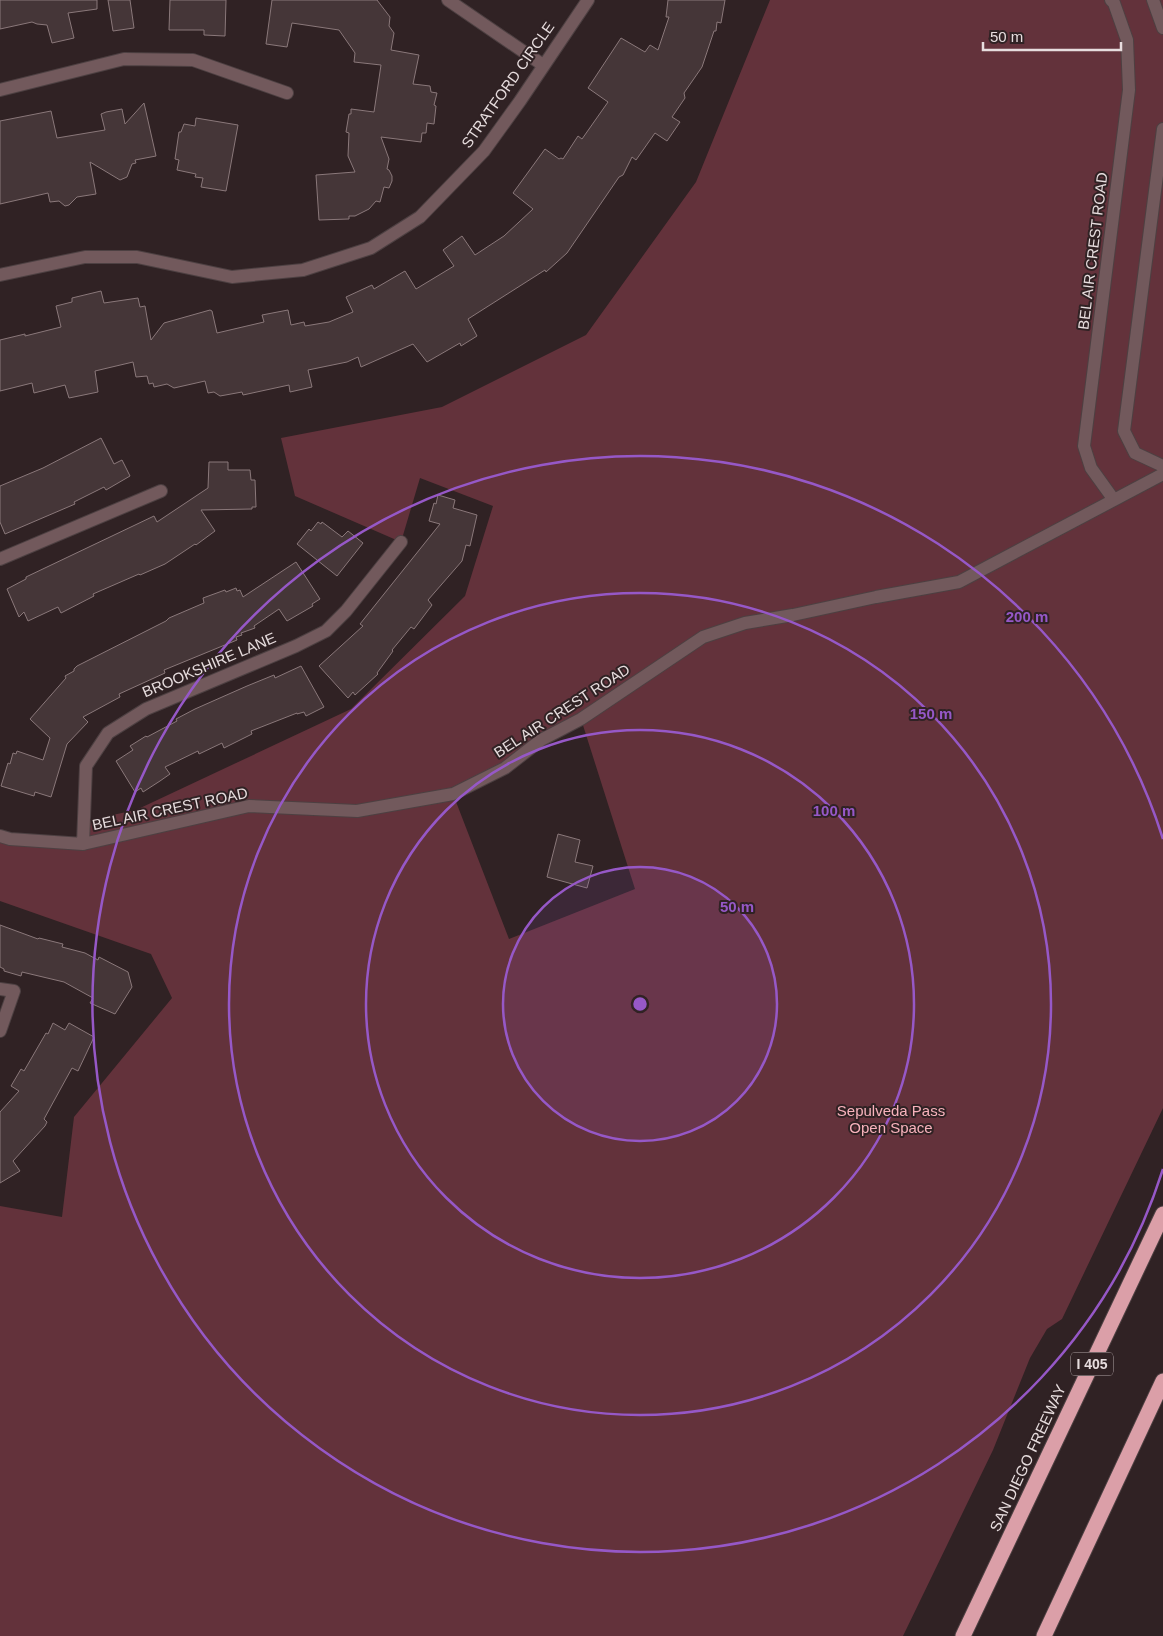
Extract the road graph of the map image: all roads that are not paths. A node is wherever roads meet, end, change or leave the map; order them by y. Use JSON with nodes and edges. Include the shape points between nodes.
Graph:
{"nodes":[{"id":1,"x":448,"y":0,"type":"edge"},
{"id":2,"x":588,"y":0,"type":"edge"},
{"id":3,"x":1111,"y":0,"type":"edge"},
{"id":4,"x":1153,"y":0,"type":"edge"},
{"id":5,"x":1163,"y":28,"type":"edge"},
{"id":6,"x":543,"y":65,"type":"junction"},
{"id":7,"x":0,"y":90,"type":"edge"},
{"id":8,"x":287,"y":92,"type":"dead end"},
{"id":9,"x":1163,"y":129,"type":"edge"},
{"id":10,"x":0,"y":275,"type":"edge"},
{"id":11,"x":1163,"y":466,"type":"edge"},
{"id":12,"x":1163,"y":474,"type":"edge"},
{"id":13,"x":161,"y":491,"type":"dead end"},
{"id":14,"x":1114,"y":500,"type":"junction"},
{"id":15,"x":401,"y":542,"type":"dead end"},
{"id":16,"x":0,"y":559,"type":"edge"},
{"id":17,"x":0,"y":836,"type":"edge"},
{"id":18,"x":83,"y":844,"type":"junction"},
{"id":19,"x":0,"y":989,"type":"edge"},
{"id":20,"x":0,"y":1031,"type":"edge"},
{"id":21,"x":1163,"y":1214,"type":"edge"},
{"id":22,"x":1163,"y":1381,"type":"edge"},
{"id":23,"x":963,"y":1636,"type":"edge"},
{"id":24,"x":1044,"y":1636,"type":"edge"}],
"edges":[{"from":1,"to":6,"type":"street"},
{"from":2,"to":6,"type":"street","name":"STRATFORD CIRCLE"},
{"from":3,"to":14,"type":"street","name":"BEL AIR CREST ROAD","via":[[1127,40],[1130,90],[1084,446],[1092,468]]},
{"from":4,"to":5,"type":"street"},
{"from":6,"to":10,"type":"street","name":"STRATFORD CIRCLE","via":[[484,151],[420,217],[371,248],[303,270],[232,277],[138,257],[85,257]]},
{"from":7,"to":8,"type":"street","via":[[124,59],[193,60]]},
{"from":9,"to":11,"type":"street","via":[[1124,431],[1135,453]]},
{"from":12,"to":14,"type":"street","name":"BEL AIR CREST ROAD"},
{"from":13,"to":16,"type":"street"},
{"from":14,"to":18,"type":"street","name":"BEL AIR CREST ROAD","via":[[958,582],[745,623],[703,637],[581,719],[541,740],[505,768],[453,794],[357,811],[250,806]]},
{"from":15,"to":18,"type":"street","name":"BROOKSHIRE LANE","via":[[326,631],[146,709],[108,733],[86,766]]},
{"from":17,"to":18,"type":"street","name":"BEL AIR CREST ROAD"},
{"from":19,"to":20,"type":"street","via":[[14,991]]},
{"from":21,"to":23,"type":"highway","name":"SAN DIEGO FREEWAY","number":"I 405"},
{"from":22,"to":24,"type":"highway"}]}
